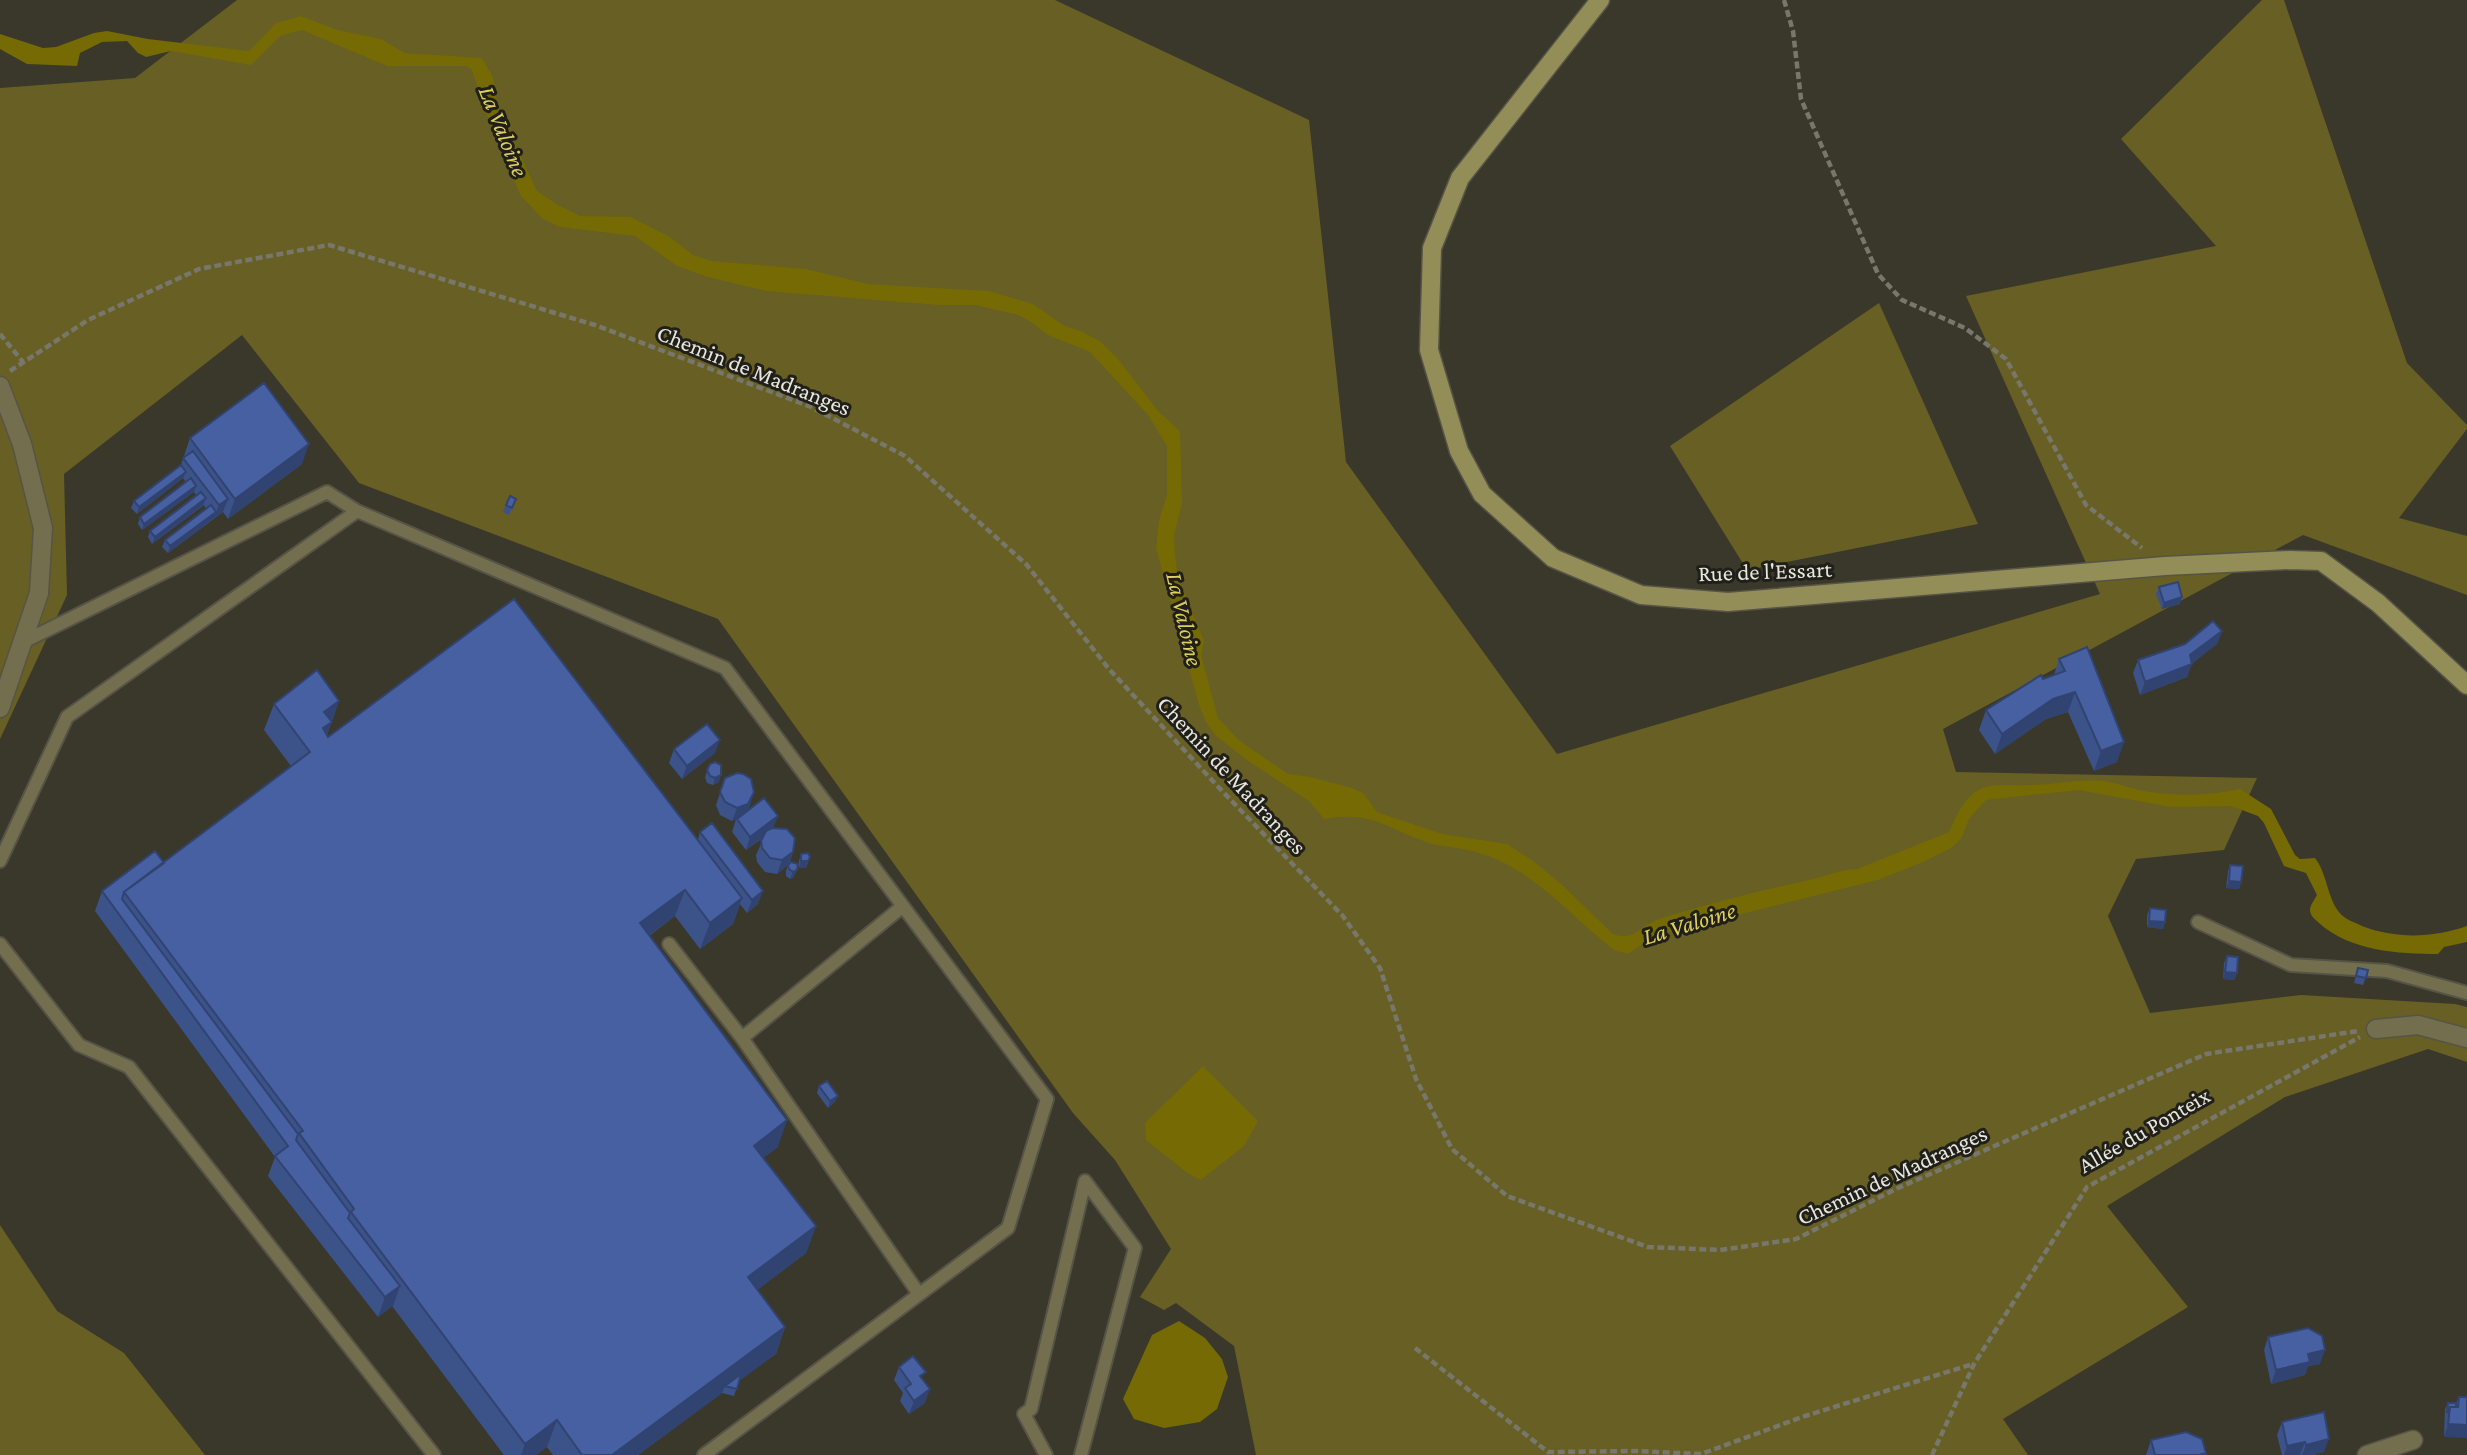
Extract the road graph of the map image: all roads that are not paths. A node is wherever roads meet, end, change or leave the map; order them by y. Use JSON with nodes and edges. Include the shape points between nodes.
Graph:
{"nodes":[{"id":1,"x":1600,"y":0,"type":"edge"},
{"id":2,"x":0,"y":386,"type":"edge"},
{"id":3,"x":357,"y":511,"type":"junction"},
{"id":4,"x":23,"y":642,"type":"junction"},
{"id":5,"x":2467,"y":685,"type":"edge"},
{"id":6,"x":0,"y":708,"type":"edge"},
{"id":7,"x":0,"y":861,"type":"edge"},
{"id":8,"x":903,"y":906,"type":"junction"},
{"id":9,"x":2198,"y":922,"type":"dead end"},
{"id":10,"x":0,"y":944,"type":"edge"},
{"id":11,"x":669,"y":944,"type":"dead end"},
{"id":12,"x":2467,"y":993,"type":"edge"},
{"id":13,"x":2376,"y":1029,"type":"road end"},
{"id":14,"x":742,"y":1038,"type":"junction"},
{"id":15,"x":2467,"y":1038,"type":"edge"},
{"id":16,"x":919,"y":1294,"type":"junction"},
{"id":17,"x":2413,"y":1440,"type":"dead end"},
{"id":18,"x":434,"y":1455,"type":"edge"},
{"id":19,"x":704,"y":1455,"type":"edge"},
{"id":20,"x":1046,"y":1455,"type":"edge"},
{"id":21,"x":1081,"y":1455,"type":"edge"},
{"id":22,"x":2367,"y":1455,"type":"edge"}],
"edges":[{"from":1,"to":5,"type":"street","name":"Rue de l'Essart","via":[[1460,178],[1433,248],[1429,350],[1459,451],[1482,494],[1553,558],[1640,595],[1727,602],[2165,566],[2321,561],[2378,603]]},
{"from":2,"to":4,"type":"street","via":[[22,444],[43,528],[40,593]]},
{"from":3,"to":4,"type":"lane","via":[[327,492]]},
{"from":3,"to":7,"type":"lane","via":[[67,717]]},
{"from":3,"to":8,"type":"lane","via":[[725,668]]},
{"from":4,"to":6,"type":"street"},
{"from":8,"to":14,"type":"lane"},
{"from":8,"to":16,"type":"lane","via":[[1047,1099],[1008,1228]]},
{"from":9,"to":12,"type":"lane","via":[[2291,965],[2386,971]]},
{"from":10,"to":18,"type":"lane","via":[[79,1045],[129,1067]]},
{"from":11,"to":14,"type":"lane"},
{"from":13,"to":15,"type":"street","via":[[2418,1025]]},
{"from":14,"to":16,"type":"lane"},
{"from":16,"to":19,"type":"lane"},
{"from":17,"to":22,"type":"street"},
{"from":20,"to":21,"type":"lane","via":[[1024,1414],[1031,1409],[1085,1181],[1135,1248]]}]}
